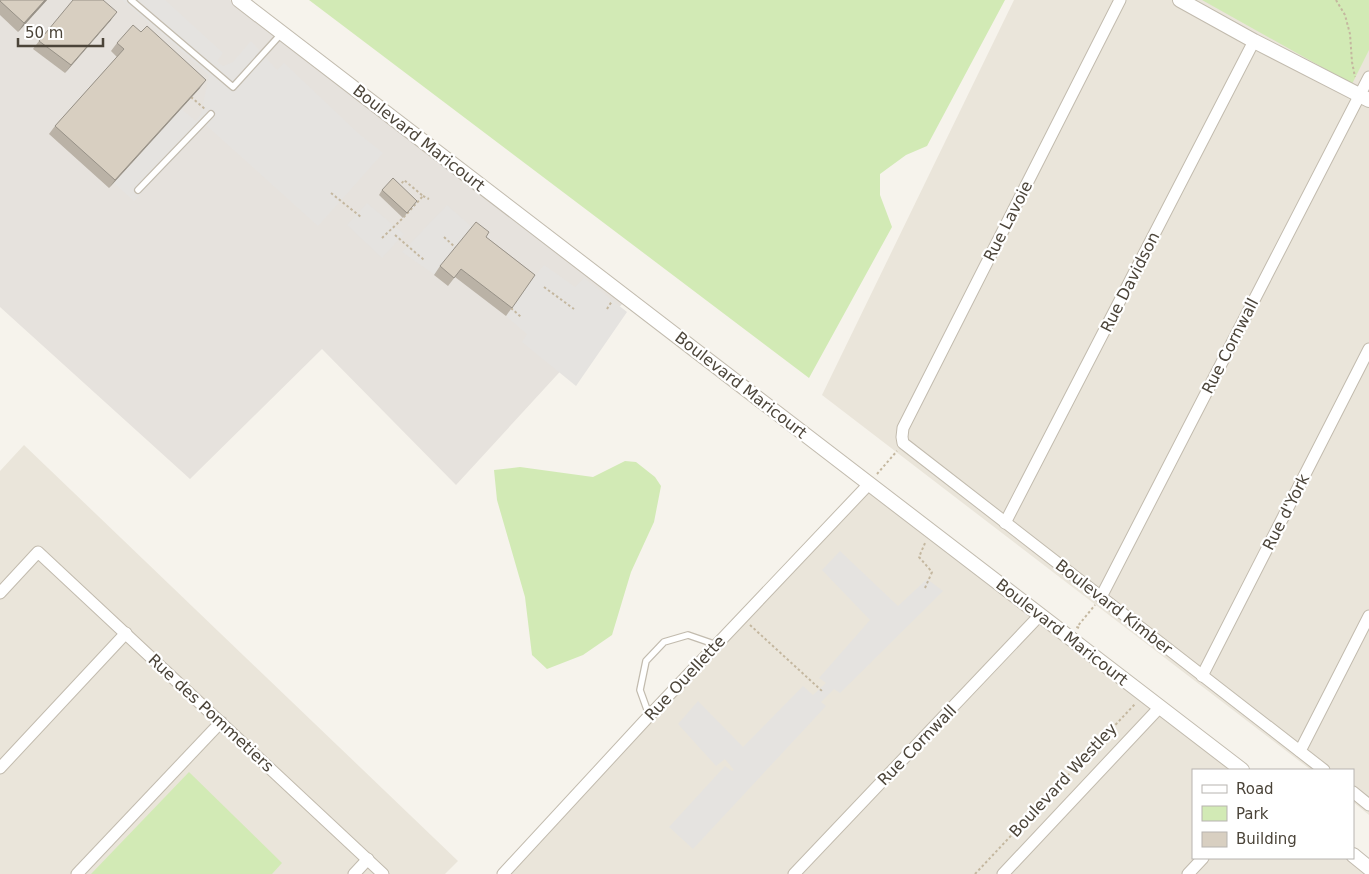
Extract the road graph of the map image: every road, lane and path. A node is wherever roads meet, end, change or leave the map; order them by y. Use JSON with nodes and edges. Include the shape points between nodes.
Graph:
{"nodes":[{"id":1,"x":131,"y":0,"type":"edge"},
{"id":2,"x":239,"y":0,"type":"edge"},
{"id":3,"x":1120,"y":0,"type":"edge"},
{"id":4,"x":1180,"y":0,"type":"edge"},
{"id":5,"x":1336,"y":0,"type":"edge"},
{"id":6,"x":282,"y":32,"type":"junction"},
{"id":7,"x":1254,"y":41,"type":"junction"},
{"id":8,"x":1369,"y":77,"type":"edge"},
{"id":9,"x":1364,"y":97,"type":"edge"},
{"id":10,"x":191,"y":98,"type":"edge"},
{"id":11,"x":211,"y":114,"type":"joint"},
{"id":12,"x":138,"y":190,"type":"dead end"},
{"id":13,"x":396,"y":191,"type":"edge"},
{"id":14,"x":331,"y":193,"type":"dead end"},
{"id":15,"x":423,"y":196,"type":"junction"},
{"id":16,"x":429,"y":199,"type":"dead end"},
{"id":17,"x":361,"y":218,"type":"dead end"},
{"id":18,"x":395,"y":235,"type":"dead end"},
{"id":19,"x":444,"y":237,"type":"dead end"},
{"id":20,"x":382,"y":238,"type":"dead end"},
{"id":21,"x":456,"y":248,"type":"edge"},
{"id":22,"x":424,"y":260,"type":"dead end"},
{"id":23,"x":544,"y":287,"type":"dead end"},
{"id":24,"x":512,"y":308,"type":"edge"},
{"id":25,"x":574,"y":309,"type":"dead end"},
{"id":26,"x":521,"y":317,"type":"dead end"},
{"id":27,"x":1369,"y":349,"type":"edge"},
{"id":28,"x":900,"y":447,"type":"junction"},
{"id":29,"x":881,"y":462,"type":"dead end"},
{"id":30,"x":887,"y":462,"type":"junction"},
{"id":31,"x":888,"y":469,"type":"dead end"},
{"id":32,"x":869,"y":484,"type":"junction"},
{"id":33,"x":1005,"y":522,"type":"junction"},
{"id":34,"x":930,"y":531,"type":"junction"},
{"id":35,"x":925,"y":588,"type":"dead end"},
{"id":36,"x":0,"y":593,"type":"edge"},
{"id":37,"x":1098,"y":601,"type":"junction"},
{"id":38,"x":1040,"y":615,"type":"junction"},
{"id":39,"x":1369,"y":616,"type":"edge"},
{"id":40,"x":742,"y":618,"type":"junction"},
{"id":41,"x":126,"y":633,"type":"junction"},
{"id":42,"x":1085,"y":633,"type":"dead end"},
{"id":43,"x":717,"y":645,"type":"junction"},
{"id":44,"x":1202,"y":676,"type":"junction"},
{"id":45,"x":822,"y":691,"type":"dead end"},
{"id":46,"x":1143,"y":694,"type":"junction"},
{"id":47,"x":1160,"y":707,"type":"junction"},
{"id":48,"x":649,"y":716,"type":"junction"},
{"id":49,"x":221,"y":722,"type":"junction"},
{"id":50,"x":1300,"y":751,"type":"junction"},
{"id":51,"x":0,"y":768,"type":"edge"},
{"id":52,"x":1241,"y":769,"type":"edge"},
{"id":53,"x":1323,"y":769,"type":"edge"},
{"id":54,"x":1354,"y":793,"type":"edge"},
{"id":55,"x":1369,"y":805,"type":"edge"},
{"id":56,"x":1354,"y":856,"type":"edge"},
{"id":57,"x":368,"y":859,"type":"junction"},
{"id":58,"x":1202,"y":859,"type":"edge"},
{"id":59,"x":1369,"y":868,"type":"edge"},
{"id":60,"x":77,"y":874,"type":"edge"},
{"id":61,"x":354,"y":874,"type":"edge"},
{"id":62,"x":383,"y":874,"type":"edge"},
{"id":63,"x":503,"y":874,"type":"edge"},
{"id":64,"x":794,"y":874,"type":"edge"},
{"id":65,"x":974,"y":874,"type":"edge"},
{"id":66,"x":1002,"y":874,"type":"edge"},
{"id":67,"x":1188,"y":874,"type":"edge"}],
"edges":[{"from":1,"to":6,"type":"lane","via":[[233,87]]},
{"from":2,"to":6,"type":"street","name":"Boulevard Maricourt"},
{"from":3,"to":28,"type":"street","name":"Rue Lavoie","via":[[904,428]]},
{"from":4,"to":7,"type":"street"},
{"from":5,"to":9,"type":"path","via":[[1345,15],[1352,62]]},
{"from":6,"to":32,"type":"street","name":"Boulevard Maricourt"},
{"from":7,"to":9,"type":"street"},
{"from":7,"to":33,"type":"street","name":"Rue Davidson"},
{"from":8,"to":9,"type":"street","name":"Rue Cornwall"},
{"from":9,"to":37,"type":"street","name":"Rue Cornwall"},
{"from":10,"to":11,"type":"path"},
{"from":11,"to":12,"type":"lane"},
{"from":13,"to":15,"type":"path","via":[[404,180]]},
{"from":14,"to":17,"type":"path"},
{"from":15,"to":16,"type":"path"},
{"from":15,"to":20,"type":"path"},
{"from":18,"to":22,"type":"path"},
{"from":19,"to":21,"type":"path"},
{"from":23,"to":25,"type":"path"},
{"from":24,"to":26,"type":"path"},
{"from":27,"to":44,"type":"street","name":"Rue d'York"},
{"from":28,"to":30,"type":"path"},
{"from":28,"to":33,"type":"street","name":"Boulevard Kimber"},
{"from":29,"to":30,"type":"path"},
{"from":30,"to":31,"type":"path"},
{"from":30,"to":32,"type":"path"},
{"from":32,"to":34,"type":"street","name":"Boulevard Maricourt"},
{"from":32,"to":40,"type":"street","name":"Rue Ouellette"},
{"from":33,"to":37,"type":"street","name":"Boulevard Kimber"},
{"from":34,"to":35,"type":"path","via":[[919,557],[932,572]]},
{"from":34,"to":38,"type":"street","name":"Boulevard Maricourt"},
{"from":36,"to":41,"type":"street","name":"Rue des Pommetiers","via":[[38,552]]},
{"from":37,"to":42,"type":"path","via":[[1077,627]]},
{"from":37,"to":44,"type":"street","name":"Boulevard Kimber"},
{"from":38,"to":46,"type":"street","name":"Boulevard Maricourt"},
{"from":38,"to":64,"type":"street","name":"Rue Cornwall"},
{"from":39,"to":50,"type":"street"},
{"from":40,"to":43,"type":"street","name":"Rue Ouellette"},
{"from":40,"to":45,"type":"path"},
{"from":41,"to":49,"type":"street","name":"Rue des Pommetiers"},
{"from":41,"to":51,"type":"street"},
{"from":43,"to":48,"type":"street","name":"Rue Ouellette"},
{"from":43,"to":48,"type":"lane","via":[[688,635],[664,642],[646,660],[640,690]]},
{"from":44,"to":50,"type":"street","name":"Boulevard Kimber"},
{"from":46,"to":47,"type":"street","name":"Boulevard Maricourt"},
{"from":46,"to":65,"type":"path","name":"Boulevard Westley"},
{"from":47,"to":52,"type":"street","name":"Boulevard Maricourt"},
{"from":47,"to":66,"type":"street","name":"Boulevard Westley"},
{"from":48,"to":63,"type":"street","name":"Rue Ouellette"},
{"from":49,"to":57,"type":"street","name":"Rue des Pommetiers"},
{"from":49,"to":60,"type":"street"},
{"from":50,"to":53,"type":"street","name":"Boulevard Kimber"},
{"from":54,"to":55,"type":"street"},
{"from":56,"to":59,"type":"street"},
{"from":57,"to":61,"type":"street"},
{"from":57,"to":62,"type":"street","name":"Rue des Pommetiers"},
{"from":58,"to":67,"type":"street"}]}
